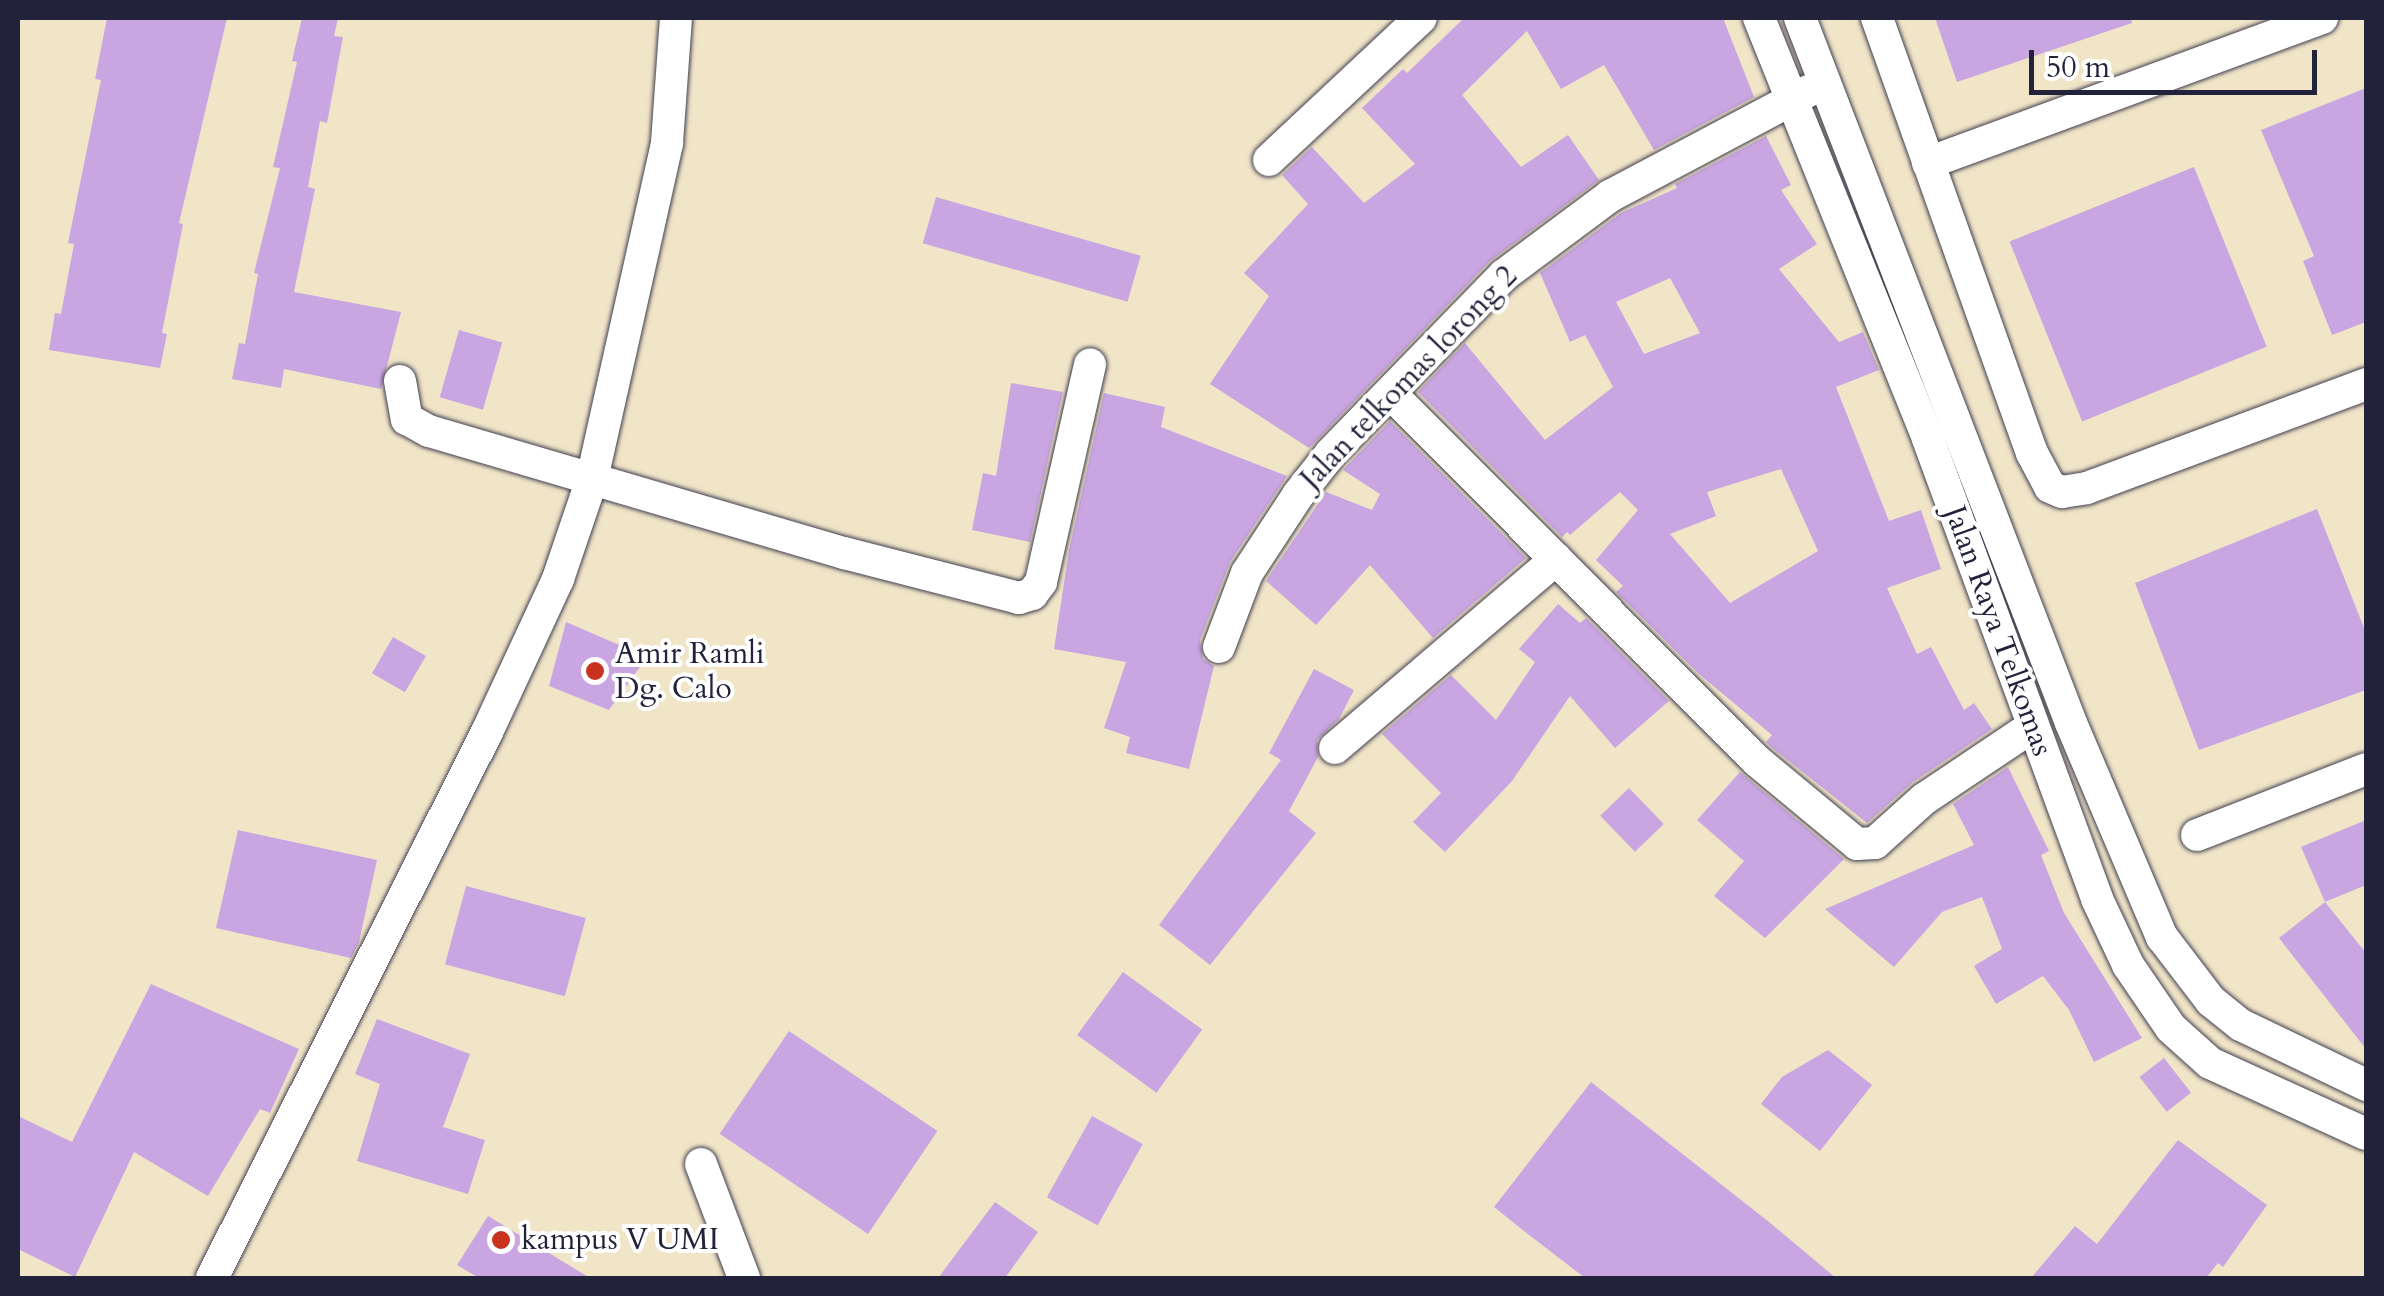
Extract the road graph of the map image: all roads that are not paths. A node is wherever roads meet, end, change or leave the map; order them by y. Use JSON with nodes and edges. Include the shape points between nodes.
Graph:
{"nodes":[{"id":1,"x":1420,"y":18,"type":"edge"},
{"id":2,"x":1759,"y":18,"type":"edge"},
{"id":3,"x":1800,"y":18,"type":"edge"},
{"id":4,"x":1877,"y":18,"type":"edge"},
{"id":5,"x":2322,"y":18,"type":"edge"},
{"id":6,"x":679,"y":26,"type":"edge"},
{"id":7,"x":1824,"y":84,"type":"junction"},
{"id":8,"x":1791,"y":99,"type":"junction"},
{"id":9,"x":1269,"y":160,"type":"dead end"},
{"id":10,"x":1928,"y":162,"type":"junction"},
{"id":11,"x":1090,"y":364,"type":"dead end"},
{"id":12,"x":400,"y":381,"type":"dead end"},
{"id":13,"x":2366,"y":384,"type":"edge"},
{"id":14,"x":1392,"y":395,"type":"junction"},
{"id":15,"x":592,"y":479,"type":"junction"},
{"id":16,"x":1556,"y":559,"type":"junction"},
{"id":17,"x":1220,"y":647,"type":"dead end"},
{"id":18,"x":2033,"y":726,"type":"junction"},
{"id":19,"x":1336,"y":748,"type":"dead end"},
{"id":20,"x":2366,"y":769,"type":"edge"},
{"id":21,"x":2197,"y":835,"type":"dead end"},
{"id":22,"x":2366,"y":1086,"type":"edge"},
{"id":23,"x":2366,"y":1134,"type":"edge"},
{"id":24,"x":701,"y":1164,"type":"dead end"},
{"id":25,"x":212,"y":1278,"type":"edge"},
{"id":26,"x":744,"y":1278,"type":"edge"}],
"edges":[{"from":1,"to":9,"type":"street"},
{"from":2,"to":8,"type":"street","name":"Jalan Raya Telkomas"},
{"from":3,"to":7,"type":"street","name":"Jalan Raya Telkomas"},
{"from":4,"to":10,"type":"street"},
{"from":5,"to":10,"type":"street"},
{"from":6,"to":15,"type":"street","via":[[666,143]]},
{"from":7,"to":8,"type":"street","name":"Jalan telkomas lorong 2"},
{"from":7,"to":22,"type":"street","name":"Jalan Raya Telkomas","via":[[2071,723],[2162,937],[2211,1001],[2241,1026]]},
{"from":8,"to":14,"type":"street","name":"Jalan telkomas lorong 2","via":[[1610,196],[1535,249],[1476,302]]},
{"from":8,"to":18,"type":"street","name":"Jalan Raya Telkomas","via":[[1928,439]]},
{"from":10,"to":13,"type":"street","via":[[2050,487],[2087,488]]},
{"from":11,"to":15,"type":"street","via":[[1041,582],[1019,598]]},
{"from":12,"to":15,"type":"street","via":[[404,410],[414,424]]},
{"from":14,"to":16,"type":"street"},
{"from":14,"to":17,"type":"street","name":"Jalan telkomas lorong 2","via":[[1332,453],[1281,518],[1247,573]]},
{"from":15,"to":25,"type":"street","via":[[558,579],[487,732]]},
{"from":16,"to":18,"type":"street","via":[[1758,761],[1862,846]]},
{"from":16,"to":19,"type":"street"},
{"from":18,"to":23,"type":"street","name":"Jalan Raya Telkomas","via":[[2097,900],[2128,965],[2171,1028],[2210,1063]]},
{"from":20,"to":21,"type":"street"},
{"from":24,"to":26,"type":"street"}]}
